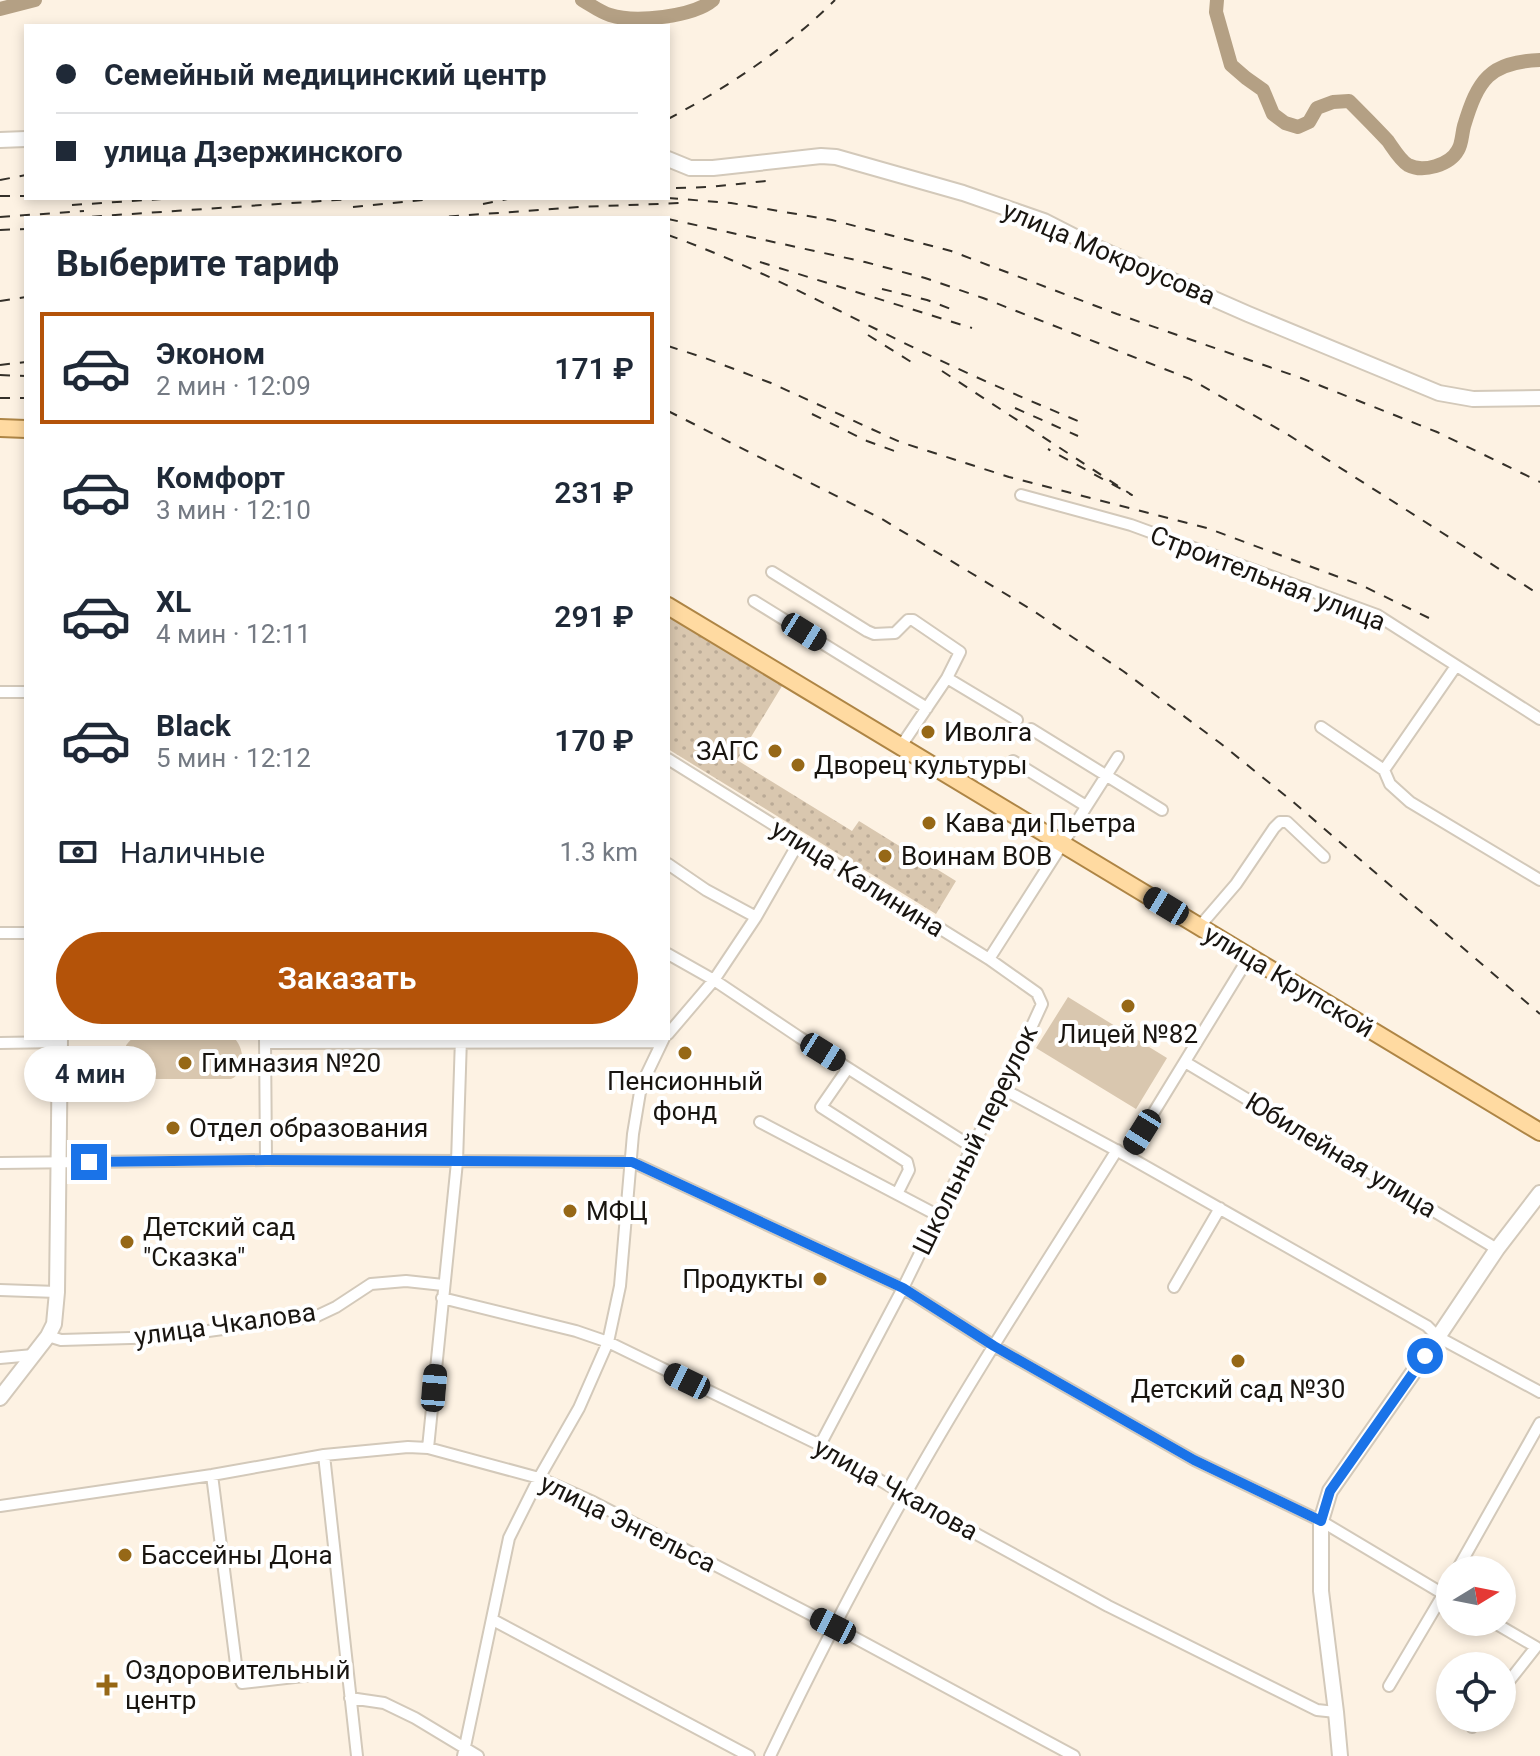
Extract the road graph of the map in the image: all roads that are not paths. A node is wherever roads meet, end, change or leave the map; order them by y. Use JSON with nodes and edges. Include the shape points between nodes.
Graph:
{"nodes":[{"id":1,"x":24,"y":139,"type":"edge"},
{"id":2,"x":0,"y":140,"type":"edge"},
{"id":3,"x":670,"y":160,"type":"edge"},
{"id":4,"x":1540,"y":398,"type":"edge"},
{"id":5,"x":0,"y":428,"type":"edge"},
{"id":6,"x":24,"y":429,"type":"edge"},
{"id":7,"x":1021,"y":495,"type":"dead end"},
{"id":8,"x":772,"y":572,"type":"dead end"},
{"id":9,"x":754,"y":601,"type":"dead end"},
{"id":10,"x":670,"y":607,"type":"edge"},
{"id":11,"x":1456,"y":666,"type":"junction"},
{"id":12,"x":947,"y":678,"type":"junction"},
{"id":13,"x":0,"y":692,"type":"edge"},
{"id":14,"x":24,"y":692,"type":"edge"},
{"id":15,"x":927,"y":708,"type":"junction"},
{"id":16,"x":1540,"y":719,"type":"edge"},
{"id":17,"x":1017,"y":720,"type":"dead end"},
{"id":18,"x":1321,"y":727,"type":"dead end"},
{"id":19,"x":1031,"y":729,"type":"dead end"},
{"id":20,"x":901,"y":746,"type":"junction"},
{"id":21,"x":1118,"y":757,"type":"dead end"},
{"id":22,"x":670,"y":760,"type":"edge"},
{"id":23,"x":1013,"y":761,"type":"dead end"},
{"id":24,"x":1384,"y":770,"type":"junction"},
{"id":25,"x":1106,"y":776,"type":"junction"},
{"id":26,"x":1086,"y":806,"type":"junction"},
{"id":27,"x":1162,"y":810,"type":"dead end"},
{"id":28,"x":799,"y":842,"type":"junction"},
{"id":29,"x":1062,"y":843,"type":"junction"},
{"id":30,"x":1324,"y":857,"type":"dead end"},
{"id":31,"x":670,"y":865,"type":"edge"},
{"id":32,"x":1540,"y":880,"type":"edge"},
{"id":33,"x":756,"y":917,"type":"junction"},
{"id":34,"x":1199,"y":927,"type":"junction"},
{"id":35,"x":0,"y":933,"type":"edge"},
{"id":36,"x":24,"y":933,"type":"edge"},
{"id":37,"x":670,"y":955,"type":"edge"},
{"id":38,"x":1249,"y":957,"type":"junction"},
{"id":39,"x":989,"y":959,"type":"junction"},
{"id":40,"x":714,"y":980,"type":"junction"},
{"id":41,"x":1042,"y":1004,"type":"joint"},
{"id":42,"x":670,"y":1032,"type":"edge"},
{"id":43,"x":60,"y":1040,"type":"edge"},
{"id":44,"x":266,"y":1040,"type":"edge"},
{"id":45,"x":460,"y":1040,"type":"edge"},
{"id":46,"x":664,"y":1040,"type":"edge"},
{"id":47,"x":0,"y":1043,"type":"edge"},
{"id":48,"x":1185,"y":1062,"type":"junction"},
{"id":49,"x":848,"y":1068,"type":"junction"},
{"id":50,"x":1003,"y":1089,"type":"junction"},
{"id":51,"x":760,"y":1122,"type":"dead end"},
{"id":52,"x":1540,"y":1132,"type":"edge"},
{"id":53,"x":972,"y":1147,"type":"junction"},
{"id":54,"x":1122,"y":1153,"type":"junction"},
{"id":55,"x":266,"y":1160,"type":"junction"},
{"id":56,"x":59,"y":1162,"type":"junction"},
{"id":57,"x":457,"y":1162,"type":"junction"},
{"id":58,"x":632,"y":1162,"type":"junction"},
{"id":59,"x":0,"y":1163,"type":"edge"},
{"id":60,"x":897,"y":1194,"type":"junction"},
{"id":61,"x":1538,"y":1200,"type":"edge"},
{"id":62,"x":1220,"y":1208,"type":"junction"},
{"id":63,"x":937,"y":1215,"type":"junction"},
{"id":64,"x":1497,"y":1249,"type":"junction"},
{"id":65,"x":443,"y":1285,"type":"junction"},
{"id":66,"x":1174,"y":1287,"type":"dead end"},
{"id":67,"x":903,"y":1288,"type":"junction"},
{"id":68,"x":0,"y":1290,"type":"edge"},
{"id":69,"x":57,"y":1292,"type":"junction"},
{"id":70,"x":442,"y":1298,"type":"junction"},
{"id":71,"x":48,"y":1336,"type":"junction"},
{"id":72,"x":1438,"y":1337,"type":"junction"},
{"id":73,"x":608,"y":1342,"type":"junction"},
{"id":74,"x":994,"y":1346,"type":"junction"},
{"id":75,"x":33,"y":1355,"type":"junction"},
{"id":76,"x":0,"y":1358,"type":"edge"},
{"id":77,"x":1540,"y":1392,"type":"edge"},
{"id":78,"x":0,"y":1398,"type":"edge"},
{"id":79,"x":1540,"y":1423,"type":"edge"},
{"id":80,"x":820,"y":1445,"type":"junction"},
{"id":81,"x":428,"y":1448,"type":"junction"},
{"id":82,"x":324,"y":1455,"type":"junction"},
{"id":83,"x":212,"y":1475,"type":"junction"},
{"id":84,"x":539,"y":1478,"type":"junction"},
{"id":85,"x":905,"y":1495,"type":"junction"},
{"id":86,"x":0,"y":1506,"type":"edge"},
{"id":87,"x":1321,"y":1521,"type":"junction"},
{"id":88,"x":1465,"y":1556,"type":"edge"},
{"id":89,"x":1436,"y":1589,"type":"edge"},
{"id":90,"x":1436,"y":1613,"type":"edge"},
{"id":91,"x":493,"y":1620,"type":"junction"},
{"id":92,"x":833,"y":1626,"type":"junction"},
{"id":93,"x":1516,"y":1635,"type":"edge"},
{"id":94,"x":347,"y":1671,"type":"junction"},
{"id":95,"x":1516,"y":1672,"type":"edge"},
{"id":96,"x":1389,"y":1686,"type":"dead end"},
{"id":97,"x":350,"y":1698,"type":"junction"},
{"id":98,"x":1336,"y":1712,"type":"junction"},
{"id":99,"x":464,"y":1752,"type":"edge"},
{"id":100,"x":357,"y":1756,"type":"edge"},
{"id":101,"x":478,"y":1756,"type":"edge"},
{"id":102,"x":749,"y":1756,"type":"edge"},
{"id":103,"x":770,"y":1756,"type":"edge"},
{"id":104,"x":1074,"y":1756,"type":"edge"},
{"id":105,"x":1340,"y":1756,"type":"edge"}],
"edges":[{"from":1,"to":2,"type":"street"},
{"from":3,"to":4,"type":"street","name":"улица Мокроусова","via":[[690,168],[713,168],[836,157],[1044,221],[1439,393],[1473,399]]},
{"from":5,"to":6,"type":"main road"},
{"from":7,"to":11,"type":"street","name":"Строительная улица","via":[[1131,525],[1354,605]]},
{"from":8,"to":12,"type":"street","via":[[874,634],[895,633],[913,620],[960,652]]},
{"from":9,"to":15,"type":"street"},
{"from":10,"to":20,"type":"main road","name":"улица Крупской"},
{"from":11,"to":16,"type":"street","name":"Строительная улица"},
{"from":11,"to":24,"type":"street"},
{"from":12,"to":15,"type":"street"},
{"from":12,"to":17,"type":"street"},
{"from":13,"to":14,"type":"street"},
{"from":15,"to":20,"type":"street"},
{"from":18,"to":24,"type":"street"},
{"from":19,"to":25,"type":"street"},
{"from":20,"to":29,"type":"main road","name":"улица Крупской"},
{"from":21,"to":25,"type":"street"},
{"from":22,"to":28,"type":"street","name":"улица Калинина"},
{"from":23,"to":26,"type":"street"},
{"from":24,"to":32,"type":"street","via":[[1390,784],[1410,802]]},
{"from":25,"to":26,"type":"street"},
{"from":25,"to":27,"type":"street"},
{"from":26,"to":29,"type":"street"},
{"from":28,"to":33,"type":"street"},
{"from":28,"to":39,"type":"street","name":"улица Калинина"},
{"from":29,"to":34,"type":"main road","name":"улица Крупской"},
{"from":29,"to":39,"type":"street"},
{"from":30,"to":34,"type":"street","via":[[1287,822],[1280,822]]},
{"from":31,"to":33,"type":"street"},
{"from":33,"to":40,"type":"street"},
{"from":34,"to":38,"type":"main road","name":"улица Крупской"},
{"from":35,"to":36,"type":"street"},
{"from":37,"to":40,"type":"street"},
{"from":38,"to":48,"type":"street"},
{"from":38,"to":52,"type":"main road","name":"улица Крупской"},
{"from":39,"to":41,"type":"street","name":"улица Калинина","via":[[1037,993]]},
{"from":40,"to":42,"type":"street"},
{"from":40,"to":49,"type":"street"},
{"from":41,"to":50,"type":"street","name":"Школьный переулок"},
{"from":43,"to":47,"type":"street"},
{"from":43,"to":56,"type":"street"},
{"from":44,"to":45,"type":"street"},
{"from":44,"to":55,"type":"street"},
{"from":45,"to":57,"type":"street"},
{"from":46,"to":58,"type":"street","via":[[641,1086]]},
{"from":48,"to":54,"type":"street"},
{"from":48,"to":64,"type":"street","name":"Юбилейная улица"},
{"from":49,"to":53,"type":"street"},
{"from":49,"to":60,"type":"street","via":[[821,1107],[907,1162],[909,1170]]},
{"from":50,"to":53,"type":"street","name":"Школьный переулок"},
{"from":50,"to":54,"type":"street"},
{"from":51,"to":60,"type":"street"},
{"from":53,"to":63,"type":"street","name":"Школьный переулок"},
{"from":54,"to":62,"type":"street"},
{"from":54,"to":74,"type":"street"},
{"from":55,"to":56,"type":"street"},
{"from":55,"to":57,"type":"street"},
{"from":56,"to":59,"type":"street"},
{"from":56,"to":69,"type":"street"},
{"from":57,"to":58,"type":"street"},
{"from":57,"to":65,"type":"street"},
{"from":58,"to":67,"type":"street"},
{"from":58,"to":73,"type":"street","via":[[620,1286]]},
{"from":60,"to":63,"type":"street"},
{"from":61,"to":64,"type":"street"},
{"from":62,"to":66,"type":"street"},
{"from":62,"to":72,"type":"street"},
{"from":63,"to":67,"type":"street","name":"Школьный переулок"},
{"from":64,"to":72,"type":"street"},
{"from":65,"to":70,"type":"street"},
{"from":65,"to":71,"type":"street","name":"улица Чкалова","via":[[371,1284],[317,1316],[165,1337]]},
{"from":67,"to":74,"type":"street"},
{"from":67,"to":80,"type":"street","name":"Школьный переулок"},
{"from":68,"to":69,"type":"street"},
{"from":69,"to":71,"type":"street"},
{"from":70,"to":73,"type":"street","name":"улица Чкалова"},
{"from":70,"to":81,"type":"street"},
{"from":71,"to":75,"type":"street"},
{"from":72,"to":77,"type":"street"},
{"from":72,"to":87,"type":"street","via":[[1330,1491]]},
{"from":73,"to":80,"type":"street","name":"улица Чкалова"},
{"from":73,"to":84,"type":"street"},
{"from":74,"to":85,"type":"street"},
{"from":74,"to":87,"type":"street","via":[[1194,1460]]},
{"from":75,"to":76,"type":"street"},
{"from":75,"to":78,"type":"street"},
{"from":79,"to":88,"type":"street"},
{"from":80,"to":85,"type":"street","name":"улица Чкалова"},
{"from":81,"to":82,"type":"street","name":"улица Энгельса"},
{"from":81,"to":84,"type":"street","name":"улица Энгельса"},
{"from":82,"to":83,"type":"street","name":"улица Энгельса"},
{"from":82,"to":94,"type":"street"},
{"from":83,"to":86,"type":"street","name":"улица Энгельса"},
{"from":83,"to":94,"type":"street","via":[[242,1683]]},
{"from":84,"to":91,"type":"street","via":[[509,1538]]},
{"from":84,"to":92,"type":"street","name":"улица Энгельса"},
{"from":85,"to":92,"type":"street"},
{"from":85,"to":98,"type":"street","name":"улица Чкалова","via":[[1122,1613],[1317,1710]]},
{"from":87,"to":89,"type":"street"},
{"from":87,"to":98,"type":"street","via":[[1321,1591]]},
{"from":90,"to":96,"type":"street"},
{"from":91,"to":99,"type":"street"},
{"from":91,"to":102,"type":"street"},
{"from":92,"to":103,"type":"street"},
{"from":92,"to":104,"type":"street","name":"улица Энгельса"},
{"from":93,"to":95,"type":"street","via":[[1536,1647]]},
{"from":94,"to":97,"type":"street"},
{"from":97,"to":99,"type":"street","via":[[384,1703]]},
{"from":97,"to":100,"type":"street"},
{"from":98,"to":105,"type":"street"},
{"from":99,"to":101,"type":"street"}]}
